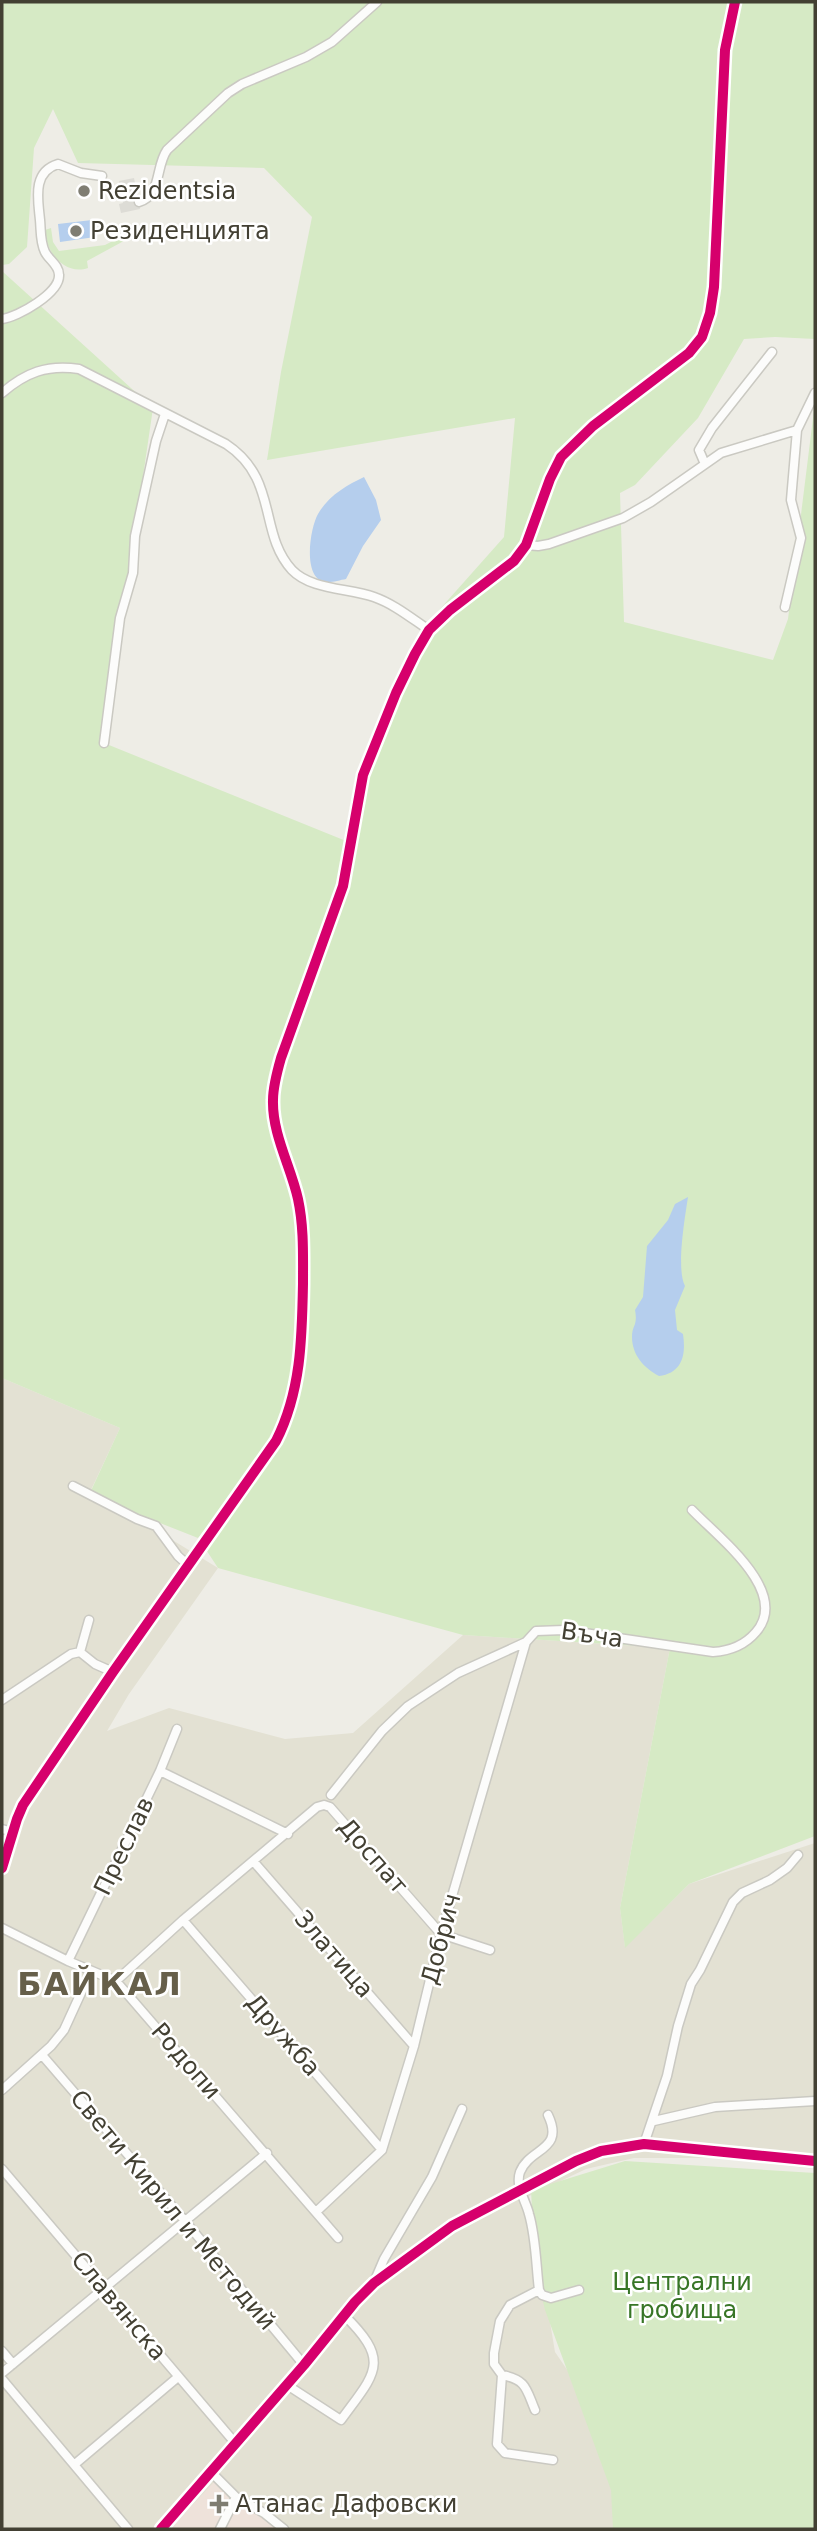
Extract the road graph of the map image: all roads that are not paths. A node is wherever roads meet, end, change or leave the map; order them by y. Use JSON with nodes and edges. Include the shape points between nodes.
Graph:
{"nodes":[{"id":1,"x":377,"y":2,"type":"edge"},
{"id":2,"x":735,"y":2,"type":"edge"},
{"id":3,"x":102,"y":176,"type":"dead end"},
{"id":4,"x":139,"y":202,"type":"dead end"},
{"id":5,"x":2,"y":319,"type":"edge"},
{"id":6,"x":772,"y":352,"type":"dead end"},
{"id":7,"x":2,"y":393,"type":"edge"},
{"id":8,"x":815,"y":393,"type":"edge"},
{"id":9,"x":165,"y":414,"type":"junction"},
{"id":10,"x":797,"y":430,"type":"junction"},
{"id":11,"x":705,"y":464,"type":"junction"},
{"id":12,"x":526,"y":545,"type":"junction"},
{"id":13,"x":785,"y":607,"type":"dead end"},
{"id":14,"x":429,"y":630,"type":"junction"},
{"id":15,"x":104,"y":743,"type":"dead end"},
{"id":16,"x":73,"y":1486,"type":"dead end"},
{"id":17,"x":692,"y":1510,"type":"dead end"},
{"id":18,"x":188,"y":1565,"type":"junction"},
{"id":19,"x":89,"y":1620,"type":"dead end"},
{"id":20,"x":526,"y":1642,"type":"junction"},
{"id":21,"x":80,"y":1652,"type":"junction"},
{"id":22,"x":113,"y":1672,"type":"junction"},
{"id":23,"x":2,"y":1700,"type":"edge"},
{"id":24,"x":177,"y":1729,"type":"dead end"},
{"id":25,"x":160,"y":1771,"type":"junction"},
{"id":26,"x":331,"y":1795,"type":"dead end"},
{"id":27,"x":7,"y":1831,"type":"edge"},
{"id":28,"x":288,"y":1834,"type":"junction"},
{"id":29,"x":798,"y":1855,"type":"dead end"},
{"id":30,"x":254,"y":1862,"type":"junction"},
{"id":31,"x":2,"y":1868,"type":"edge"},
{"id":32,"x":183,"y":1920,"type":"junction"},
{"id":33,"x":2,"y":1928,"type":"edge"},
{"id":34,"x":441,"y":1934,"type":"junction"},
{"id":35,"x":490,"y":1950,"type":"dead end"},
{"id":36,"x":68,"y":1961,"type":"junction"},
{"id":37,"x":91,"y":1971,"type":"junction"},
{"id":38,"x":116,"y":1981,"type":"junction"},
{"id":39,"x":414,"y":2046,"type":"junction"},
{"id":40,"x":42,"y":2055,"type":"junction"},
{"id":41,"x":2,"y":2090,"type":"edge"},
{"id":42,"x":815,"y":2101,"type":"edge"},
{"id":43,"x":462,"y":2109,"type":"dead end"},
{"id":44,"x":548,"y":2115,"type":"dead end"},
{"id":45,"x":654,"y":2121,"type":"junction"},
{"id":46,"x":644,"y":2144,"type":"junction"},
{"id":47,"x":382,"y":2150,"type":"junction"},
{"id":48,"x":267,"y":2153,"type":"junction"},
{"id":49,"x":815,"y":2161,"type":"edge"},
{"id":50,"x":2,"y":2169,"type":"edge"},
{"id":51,"x":520,"y":2190,"type":"junction"},
{"id":52,"x":317,"y":2211,"type":"junction"},
{"id":53,"x":185,"y":2221,"type":"junction"},
{"id":54,"x":338,"y":2238,"type":"dead end"},
{"id":55,"x":374,"y":2283,"type":"junction"},
{"id":56,"x":105,"y":2289,"type":"junction"},
{"id":57,"x":539,"y":2290,"type":"junction"},
{"id":58,"x":579,"y":2290,"type":"dead end"},
{"id":59,"x":344,"y":2315,"type":"junction"},
{"id":60,"x":2,"y":2351,"type":"edge"},
{"id":61,"x":13,"y":2364,"type":"junction"},
{"id":62,"x":304,"y":2365,"type":"junction"},
{"id":63,"x":2,"y":2373,"type":"edge"},
{"id":64,"x":502,"y":2375,"type":"junction"},
{"id":65,"x":178,"y":2377,"type":"junction"},
{"id":66,"x":2,"y":2379,"type":"edge"},
{"id":67,"x":286,"y":2385,"type":"junction"},
{"id":68,"x":535,"y":2410,"type":"dead end"},
{"id":69,"x":236,"y":2444,"type":"junction"},
{"id":70,"x":553,"y":2460,"type":"dead end"},
{"id":71,"x":75,"y":2464,"type":"junction"},
{"id":72,"x":211,"y":2472,"type":"junction"},
{"id":73,"x":236,"y":2497,"type":"junction"},
{"id":74,"x":128,"y":2529,"type":"edge"},
{"id":75,"x":161,"y":2529,"type":"edge"},
{"id":76,"x":220,"y":2529,"type":"edge"},
{"id":77,"x":284,"y":2529,"type":"edge"}],
"edges":[{"from":1,"to":4,"type":"street","via":[[332,42],[228,93],[167,150],[153,192]]},
{"from":2,"to":12,"type":"street","via":[[725,50],[714,287],[702,337],[689,353],[593,426],[561,457]]},
{"from":3,"to":5,"type":"street","via":[[58,164],[42,176],[37,192],[42,240],[60,276],[47,295]]},
{"from":6,"to":11,"type":"street","via":[[712,428],[699,450]]},
{"from":7,"to":9,"type":"street","via":[[27,374],[68,368],[88,373]]},
{"from":8,"to":10,"type":"street"},
{"from":9,"to":14,"type":"street","via":[[241,454],[260,483],[278,545],[298,575],[374,597]]},
{"from":9,"to":15,"type":"street","via":[[135,536],[133,573],[120,618]]},
{"from":10,"to":11,"type":"street","via":[[735,448]]},
{"from":10,"to":13,"type":"street","via":[[791,500],[801,538]]},
{"from":11,"to":12,"type":"street","via":[[622,518],[549,544]]},
{"from":12,"to":14,"type":"street","via":[[506,568]]},
{"from":14,"to":18,"type":"street","via":[[396,693],[363,775],[343,887],[275,1082],[274,1115],[297,1196],[303,1239],[296,1388],[276,1441]]},
{"from":16,"to":18,"type":"street","via":[[156,1526]]},
{"from":17,"to":20,"type":"street","name":"Въча","via":[[748,1568],[764,1592],[764,1619],[750,1639],[713,1652],[552,1629],[537,1631]]},
{"from":18,"to":22,"type":"street"},
{"from":19,"to":21,"type":"street"},
{"from":20,"to":26,"type":"street","name":"Въча","via":[[458,1673],[408,1706]]},
{"from":20,"to":34,"type":"street","name":"Добрич"},
{"from":21,"to":22,"type":"street"},
{"from":21,"to":23,"type":"street"},
{"from":22,"to":27,"type":"street"},
{"from":24,"to":25,"type":"street","name":"Преслав"},
{"from":25,"to":28,"type":"street"},
{"from":25,"to":36,"type":"street","name":"Преслав"},
{"from":27,"to":31,"type":"street"},
{"from":28,"to":30,"type":"street"},
{"from":28,"to":34,"type":"street","name":"Доспат","via":[[317,1807],[330,1807]]},
{"from":29,"to":45,"type":"street","via":[[787,1868],[733,1902],[691,1984]]},
{"from":30,"to":32,"type":"street"},
{"from":30,"to":39,"type":"street","name":"Златица"},
{"from":32,"to":38,"type":"street"},
{"from":32,"to":47,"type":"street","name":"Дружба"},
{"from":33,"to":36,"type":"street","name":"Родопи"},
{"from":34,"to":35,"type":"street"},
{"from":34,"to":39,"type":"street","name":"Добрич"},
{"from":36,"to":37,"type":"street","name":"Родопи"},
{"from":37,"to":38,"type":"street","name":"Родопи"},
{"from":37,"to":40,"type":"street","via":[[64,2030]]},
{"from":38,"to":48,"type":"street","name":"Родопи"},
{"from":39,"to":47,"type":"street","name":"Добрич"},
{"from":40,"to":41,"type":"street"},
{"from":40,"to":53,"type":"street","name":"Свети Кирил и Методий"},
{"from":42,"to":45,"type":"street","via":[[715,2107]]},
{"from":43,"to":55,"type":"street","via":[[432,2177]]},
{"from":44,"to":51,"type":"street","via":[[552,2138],[522,2168]]},
{"from":45,"to":46,"type":"street"},
{"from":46,"to":49,"type":"street"},
{"from":46,"to":51,"type":"street","via":[[601,2151]]},
{"from":47,"to":52,"type":"street","name":"Добрич"},
{"from":48,"to":52,"type":"street","name":"Родопи"},
{"from":48,"to":53,"type":"street"},
{"from":50,"to":56,"type":"street","name":"Славянска"},
{"from":51,"to":55,"type":"street","via":[[452,2227]]},
{"from":51,"to":57,"type":"street","via":[[532,2226]]},
{"from":52,"to":54,"type":"street","name":"Родопи"},
{"from":53,"to":56,"type":"street"},
{"from":53,"to":62,"type":"street","name":"Свети Кирил и Методий"},
{"from":55,"to":59,"type":"street"},
{"from":56,"to":61,"type":"street"},
{"from":56,"to":65,"type":"street","name":"Славянска"},
{"from":57,"to":58,"type":"street","via":[[546,2298]]},
{"from":57,"to":64,"type":"street","via":[[510,2305],[500,2321],[494,2353]]},
{"from":59,"to":62,"type":"street"},
{"from":59,"to":67,"type":"street","via":[[370,2344],[374,2365],[373,2377],[341,2420]]},
{"from":60,"to":61,"type":"street"},
{"from":61,"to":63,"type":"street"},
{"from":62,"to":67,"type":"street"},
{"from":64,"to":68,"type":"street","via":[[525,2385]]},
{"from":64,"to":70,"type":"street","via":[[498,2448]]},
{"from":65,"to":69,"type":"street","name":"Славянска"},
{"from":65,"to":71,"type":"street"},
{"from":66,"to":71,"type":"street"},
{"from":67,"to":69,"type":"street"},
{"from":69,"to":72,"type":"street"},
{"from":71,"to":74,"type":"street"},
{"from":72,"to":73,"type":"street"},
{"from":72,"to":75,"type":"street"},
{"from":73,"to":76,"type":"street"},
{"from":73,"to":77,"type":"street"}]}
